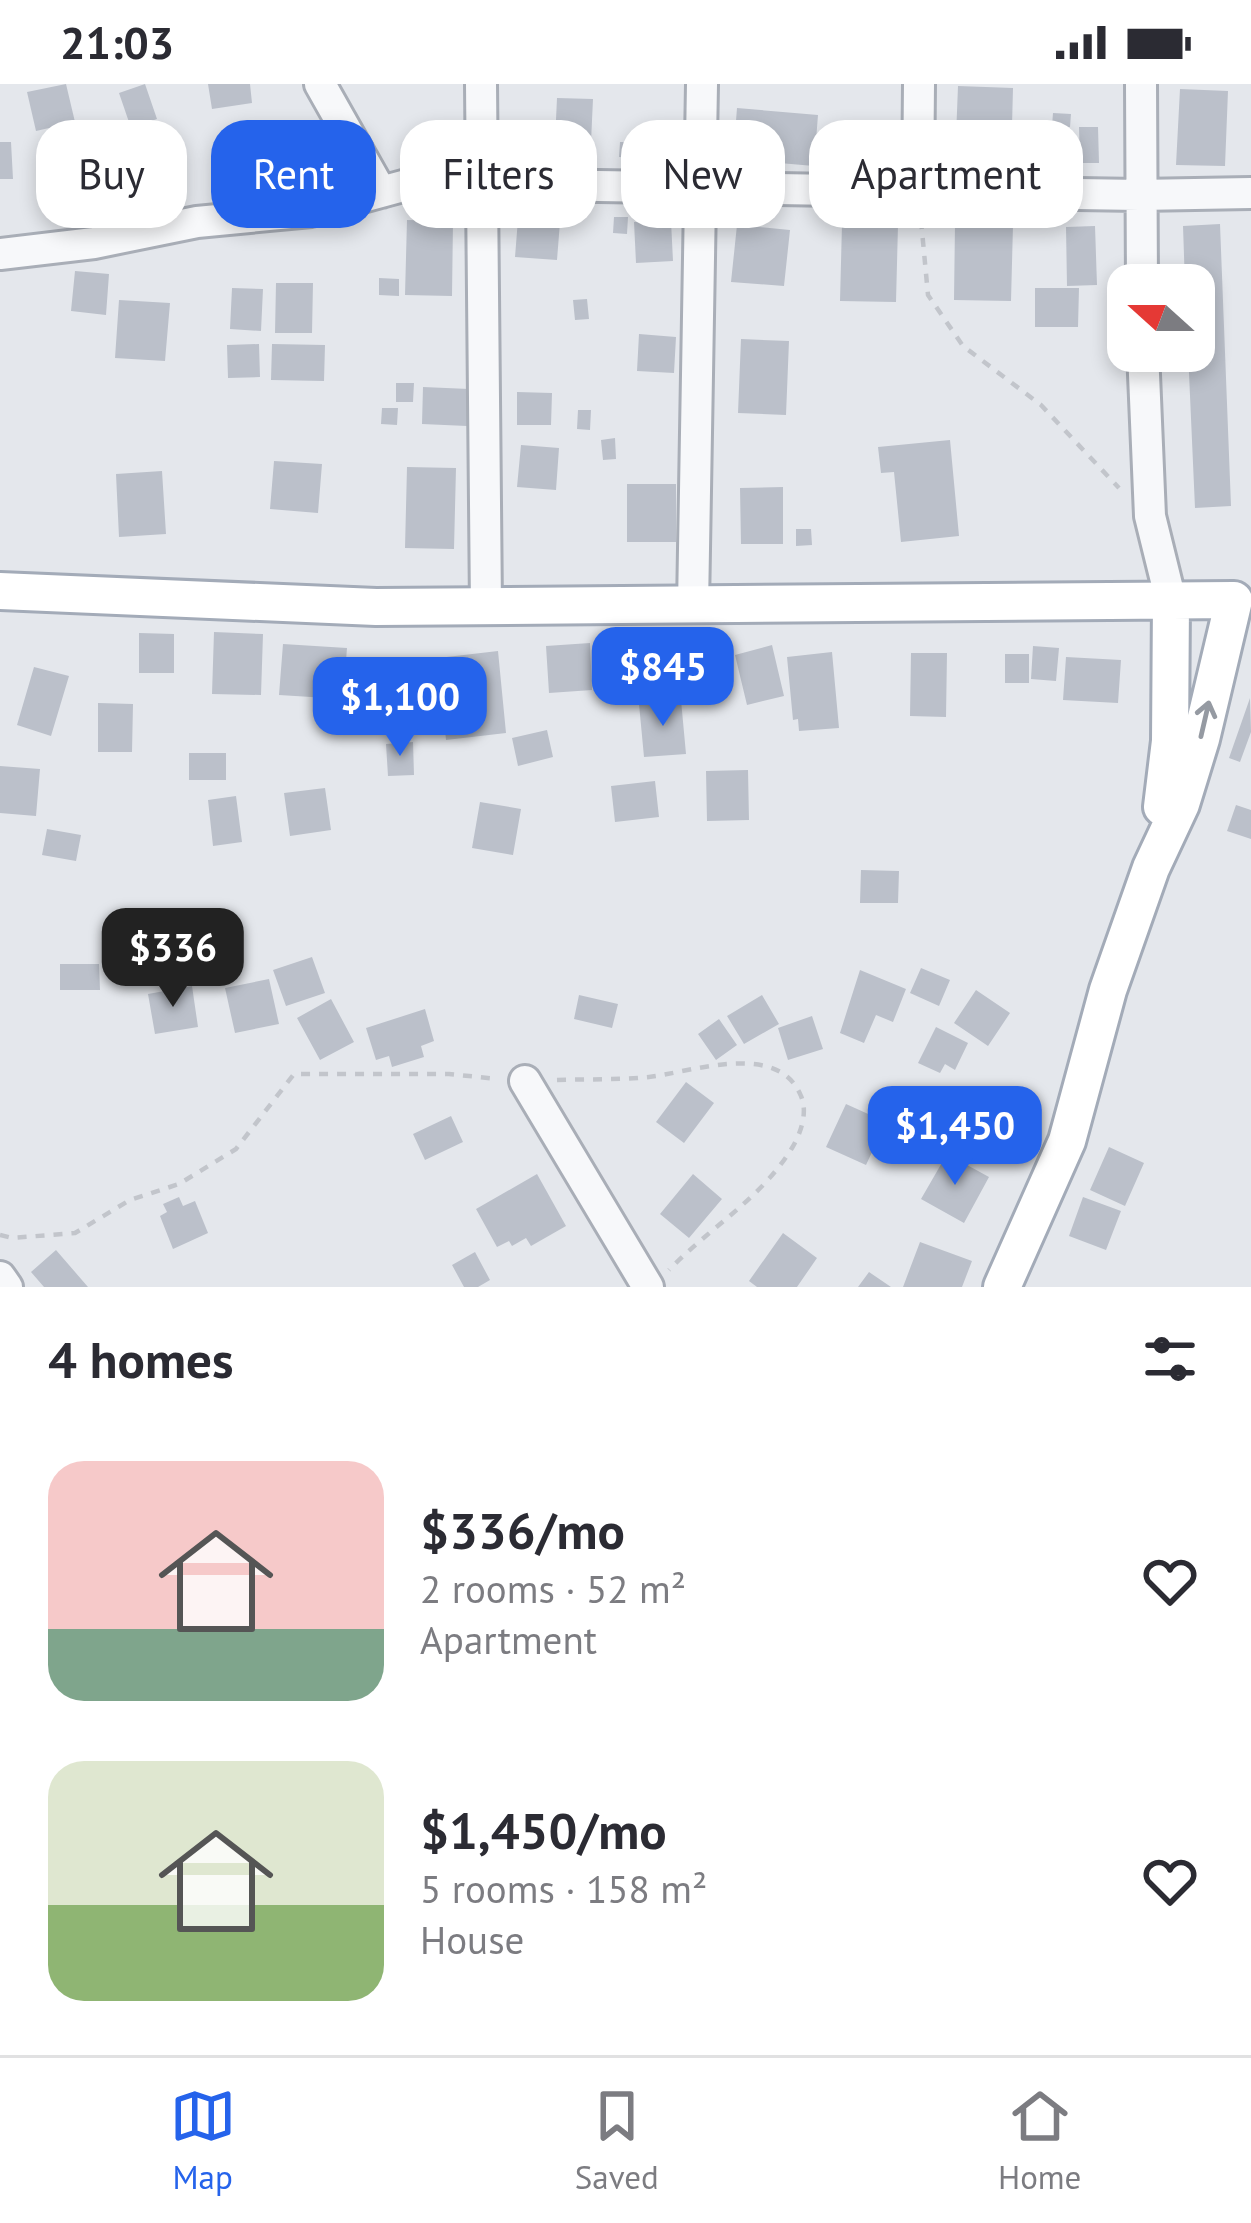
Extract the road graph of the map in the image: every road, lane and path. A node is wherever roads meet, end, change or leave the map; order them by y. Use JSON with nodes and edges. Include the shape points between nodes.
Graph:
{"nodes":[{"id":1,"x":320,"y":84,"type":"edge"},
{"id":2,"x":481,"y":84,"type":"edge"},
{"id":3,"x":702,"y":84,"type":"edge"},
{"id":4,"x":919,"y":84,"type":"edge"},
{"id":5,"x":1141,"y":84,"type":"edge"},
{"id":6,"x":481,"y":120,"type":"edge"},
{"id":7,"x":701,"y":120,"type":"edge"},
{"id":8,"x":919,"y":120,"type":"edge"},
{"id":9,"x":400,"y":187,"type":"edge"},
{"id":10,"x":381,"y":192,"type":"junction"},
{"id":11,"x":1083,"y":193,"type":"edge"},
{"id":12,"x":1251,"y":193,"type":"edge"},
{"id":13,"x":1139,"y":194,"type":"junction"},
{"id":14,"x":481,"y":228,"type":"edge"},
{"id":15,"x":699,"y":228,"type":"edge"},
{"id":16,"x":922,"y":228,"type":"edge"},
{"id":17,"x":0,"y":254,"type":"edge"},
{"id":18,"x":1141,"y":264,"type":"edge"},
{"id":19,"x":1144,"y":372,"type":"edge"},
{"id":20,"x":1150,"y":516,"type":"junction"},
{"id":21,"x":0,"y":590,"type":"edge"},
{"id":22,"x":1242,"y":599,"type":"edge"},
{"id":23,"x":1171,"y":601,"type":"junction"},
{"id":24,"x":693,"y":607,"type":"junction"},
{"id":25,"x":486,"y":608,"type":"junction"},
{"id":26,"x":1151,"y":868,"type":"junction"},
{"id":27,"x":525,"y":1081,"type":"junction"},
{"id":28,"x":0,"y":1235,"type":"edge"},
{"id":29,"x":0,"y":1277,"type":"edge"},
{"id":30,"x":657,"y":1279,"type":"edge"},
{"id":31,"x":8,"y":1287,"type":"edge"},
{"id":32,"x":1002,"y":1287,"type":"edge"}],
"edges":[{"from":1,"to":10,"type":"street"},
{"from":2,"to":6,"type":"street"},
{"from":3,"to":7,"type":"street"},
{"from":4,"to":8,"type":"street"},
{"from":5,"to":13,"type":"street"},
{"from":9,"to":10,"type":"street"},
{"from":10,"to":17,"type":"street","via":[[311,211]]},
{"from":11,"to":13,"type":"street"},
{"from":12,"to":13,"type":"street"},
{"from":13,"to":18,"type":"street"},
{"from":14,"to":25,"type":"street"},
{"from":15,"to":24,"type":"street"},
{"from":16,"to":20,"type":"path","via":[[928,296],[963,346],[1041,405]]},
{"from":19,"to":20,"type":"street"},
{"from":20,"to":23,"type":"street"},
{"from":21,"to":25,"type":"main road"},
{"from":22,"to":23,"type":"main road"},
{"from":26,"to":22,"type":"main road","one_way":true,"via":[[1180,804]]},
{"from":23,"to":24,"type":"main road"},
{"from":23,"to":26,"type":"main road","via":[[1170,741]]},
{"from":24,"to":25,"type":"main road"},
{"from":26,"to":32,"type":"main road","via":[[1067,1141]]},
{"from":27,"to":28,"type":"path","via":[[294,1074],[236,1149],[179,1184],[130,1200],[75,1232]]},
{"from":27,"to":30,"type":"street"},
{"from":27,"to":30,"type":"path","via":[[647,1077],[734,1063],[782,1073],[798,1089],[802,1124],[792,1148],[742,1209]]},
{"from":29,"to":31,"type":"street"}]}
